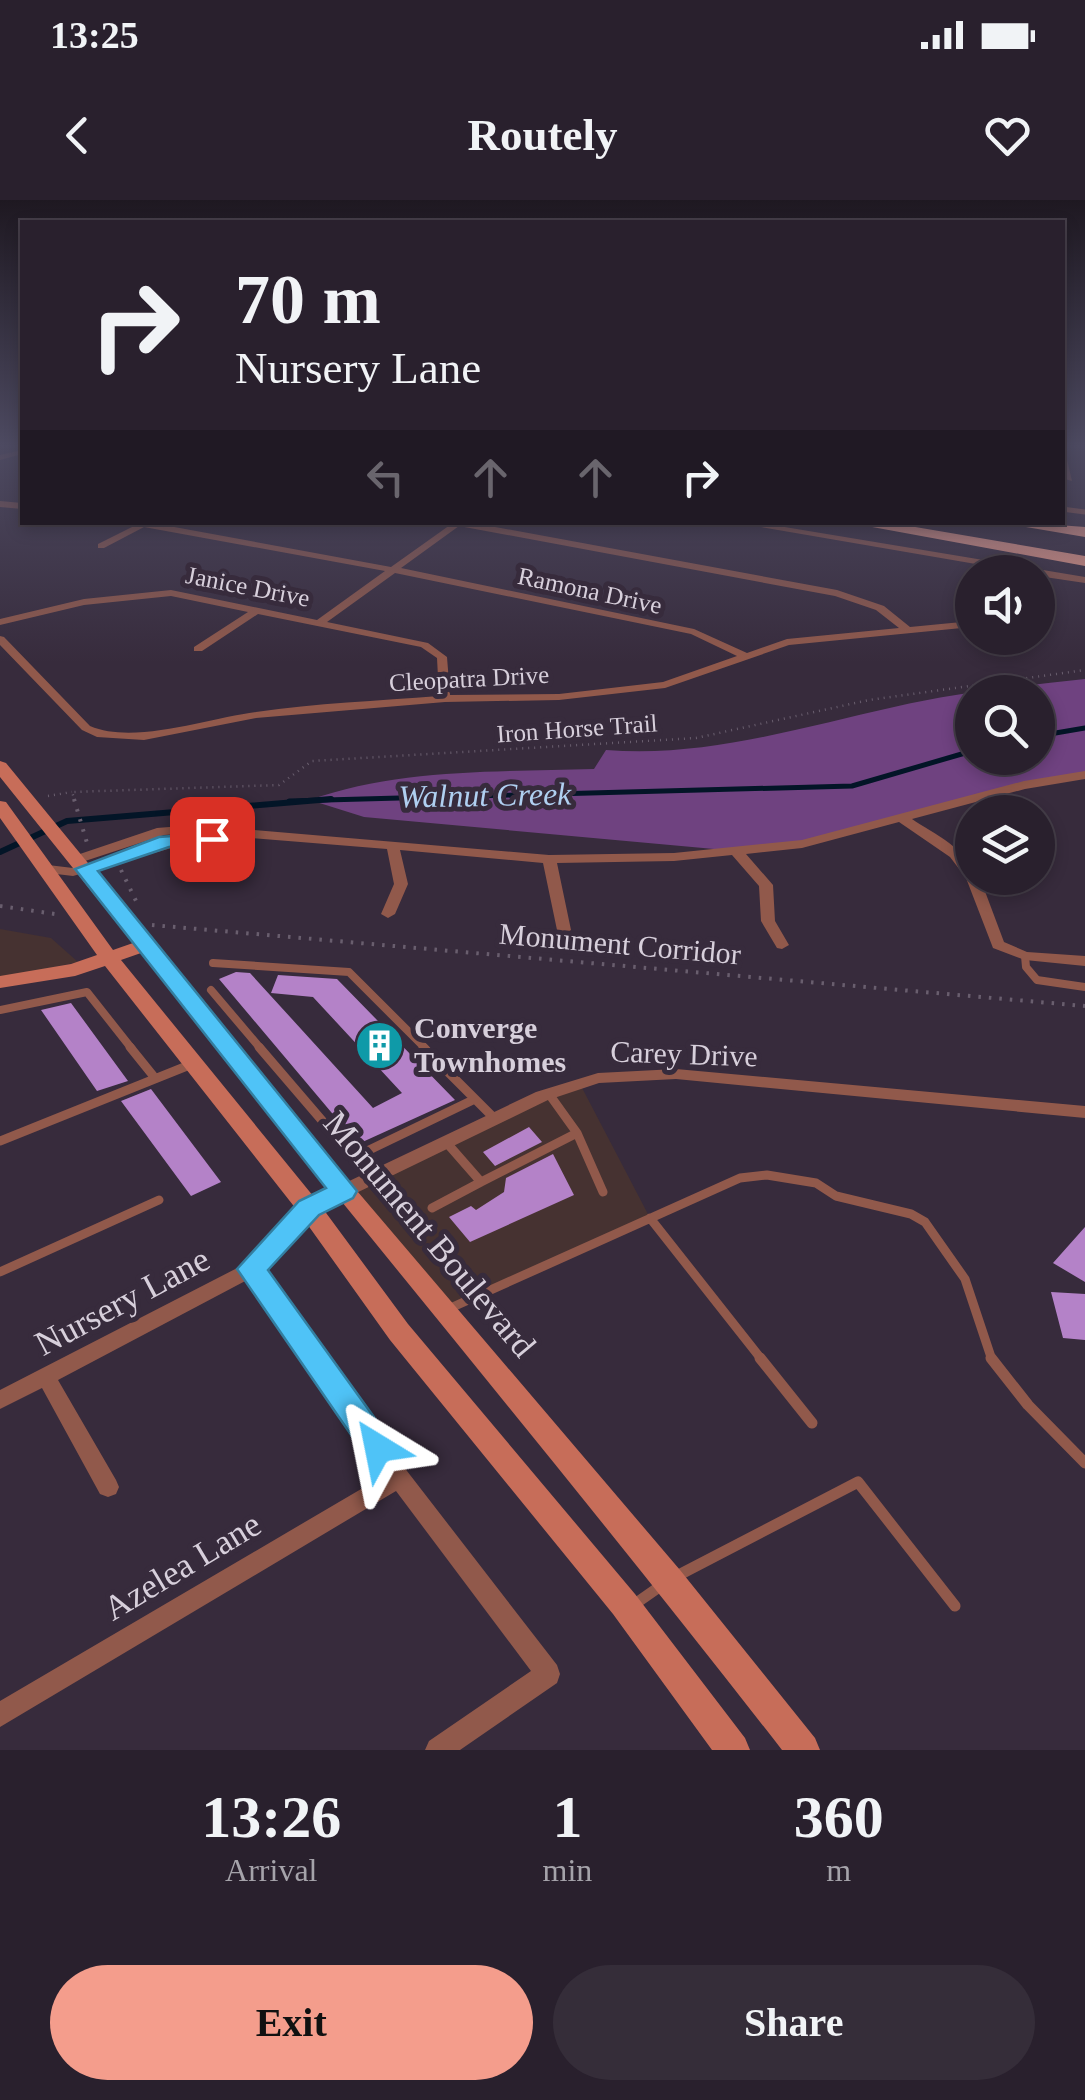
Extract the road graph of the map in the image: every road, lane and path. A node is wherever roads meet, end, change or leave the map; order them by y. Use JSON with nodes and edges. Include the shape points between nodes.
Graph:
{"nodes":[{"id":1,"x":142,"y":525,"type":"edge"},
{"id":2,"x":453,"y":525,"type":"edge"},
{"id":3,"x":467,"y":525,"type":"edge"},
{"id":4,"x":754,"y":525,"type":"edge"},
{"id":5,"x":871,"y":525,"type":"edge"},
{"id":6,"x":934,"y":525,"type":"edge"},
{"id":7,"x":971,"y":525,"type":"edge"},
{"id":8,"x":1044,"y":525,"type":"edge"},
{"id":9,"x":1085,"y":532,"type":"edge"},
{"id":10,"x":101,"y":546,"type":"dead end"},
{"id":11,"x":1085,"y":547,"type":"edge"},
{"id":12,"x":955,"y":560,"type":"edge"},
{"id":13,"x":1085,"y":561,"type":"edge"},
{"id":14,"x":394,"y":570,"type":"junction"},
{"id":15,"x":1055,"y":575,"type":"edge"},
{"id":16,"x":1085,"y":580,"type":"edge"},
{"id":17,"x":256,"y":610,"type":"junction"},
{"id":18,"x":0,"y":622,"type":"edge"},
{"id":19,"x":320,"y":623,"type":"junction"},
{"id":20,"x":955,"y":626,"type":"edge"},
{"id":21,"x":908,"y":630,"type":"junction"},
{"id":22,"x":0,"y":640,"type":"edge"},
{"id":23,"x":198,"y":649,"type":"dead end"},
{"id":24,"x":743,"y":655,"type":"junction"},
{"id":25,"x":1085,"y":670,"type":"edge"},
{"id":26,"x":445,"y":699,"type":"junction"},
{"id":27,"x":0,"y":766,"type":"edge"},
{"id":28,"x":1085,"y":775,"type":"edge"},
{"id":29,"x":72,"y":792,"type":"junction"},
{"id":30,"x":34,"y":804,"type":"junction"},
{"id":31,"x":6,"y":813,"type":"edge"},
{"id":32,"x":902,"y":818,"type":"junction"},
{"id":33,"x":226,"y":835,"type":"junction"},
{"id":34,"x":394,"y":848,"type":"junction"},
{"id":35,"x":736,"y":850,"type":"junction"},
{"id":36,"x":78,"y":852,"type":"junction"},
{"id":37,"x":955,"y":854,"type":"edge"},
{"id":38,"x":549,"y":859,"type":"junction"},
{"id":39,"x":44,"y":863,"type":"junction"},
{"id":40,"x":227,"y":872,"type":"dead end"},
{"id":41,"x":980,"y":895,"type":"edge"},
{"id":42,"x":0,"y":906,"type":"edge"},
{"id":43,"x":388,"y":914,"type":"dead end"},
{"id":44,"x":64,"y":922,"type":"dead end"},
{"id":45,"x":564,"y":930,"type":"dead end"},
{"id":46,"x":148,"y":936,"type":"junction"},
{"id":47,"x":782,"y":945,"type":"dead end"},
{"id":48,"x":1025,"y":956,"type":"junction"},
{"id":49,"x":110,"y":959,"type":"junction"},
{"id":50,"x":1085,"y":961,"type":"edge"},
{"id":51,"x":213,"y":963,"type":"dead end"},
{"id":52,"x":0,"y":982,"type":"edge"},
{"id":53,"x":1085,"y":987,"type":"edge"},
{"id":54,"x":210,"y":990,"type":"dead end"},
{"id":55,"x":1085,"y":1006,"type":"edge"},
{"id":56,"x":0,"y":1010,"type":"edge"},
{"id":57,"x":192,"y":1064,"type":"junction"},
{"id":58,"x":155,"y":1078,"type":"junction"},
{"id":59,"x":549,"y":1094,"type":"junction"},
{"id":60,"x":476,"y":1099,"type":"junction"},
{"id":61,"x":1085,"y":1112,"type":"edge"},
{"id":62,"x":494,"y":1118,"type":"junction"},
{"id":63,"x":577,"y":1133,"type":"junction"},
{"id":64,"x":0,"y":1141,"type":"edge"},
{"id":65,"x":446,"y":1142,"type":"junction"},
{"id":66,"x":481,"y":1182,"type":"junction"},
{"id":67,"x":344,"y":1191,"type":"junction"},
{"id":68,"x":602,"y":1192,"type":"dead end"},
{"id":69,"x":159,"y":1200,"type":"dead end"},
{"id":70,"x":309,"y":1208,"type":"junction"},
{"id":71,"x":432,"y":1208,"type":"dead end"},
{"id":72,"x":650,"y":1218,"type":"junction"},
{"id":73,"x":252,"y":1269,"type":"junction"},
{"id":74,"x":0,"y":1272,"type":"edge"},
{"id":75,"x":446,"y":1310,"type":"junction"},
{"id":76,"x":46,"y":1377,"type":"junction"},
{"id":77,"x":0,"y":1400,"type":"edge"},
{"id":78,"x":812,"y":1423,"type":"dead end"},
{"id":79,"x":1085,"y":1463,"type":"edge"},
{"id":80,"x":399,"y":1478,"type":"junction"},
{"id":81,"x":108,"y":1486,"type":"dead end"},
{"id":82,"x":669,"y":1580,"type":"junction"},
{"id":83,"x":955,"y":1606,"type":"dead end"},
{"id":84,"x":628,"y":1609,"type":"junction"},
{"id":85,"x":0,"y":1715,"type":"edge"},
{"id":86,"x":438,"y":1750,"type":"edge"},
{"id":87,"x":733,"y":1750,"type":"edge"},
{"id":88,"x":803,"y":1750,"type":"edge"}],
"edges":[{"from":1,"to":10,"type":"street"},
{"from":1,"to":14,"type":"street","name":"Ramona Drive"},
{"from":2,"to":14,"type":"street"},
{"from":3,"to":21,"type":"street","via":[[837,592],[880,608]]},
{"from":4,"to":12,"type":"street"},
{"from":5,"to":13,"type":"highway"},
{"from":6,"to":11,"type":"highway"},
{"from":7,"to":11,"type":"highway"},
{"from":8,"to":9,"type":"highway"},
{"from":14,"to":19,"type":"street"},
{"from":14,"to":24,"type":"street","name":"Ramona Drive","via":[[694,632]]},
{"from":15,"to":16,"type":"street"},
{"from":17,"to":18,"type":"street","name":"Janice Drive","via":[[145,594]]},
{"from":17,"to":19,"type":"street","name":"Janice Drive"},
{"from":17,"to":23,"type":"street"},
{"from":19,"to":26,"type":"street","name":"Janice Drive","via":[[434,650],[442,657]]},
{"from":20,"to":21,"type":"street","name":"Cleopatra Drive"},
{"from":21,"to":24,"type":"street","name":"Cleopatra Drive","via":[[787,642]]},
{"from":22,"to":26,"type":"street","name":"Cleopatra Drive","via":[[86,728],[122,736],[256,715]]},
{"from":24,"to":26,"type":"street","name":"Cleopatra Drive","via":[[666,685],[559,697]]},
{"from":25,"to":29,"type":"path","name":"Iron Horse Trail","via":[[869,700],[696,738],[312,762],[267,786]]},
{"from":27,"to":30,"type":"main road","name":"Monument Boulevard"},
{"from":28,"to":32,"type":"street"},
{"from":29,"to":30,"type":"path","name":"Iron Horse Trail"},
{"from":29,"to":36,"type":"path"},
{"from":30,"to":36,"type":"main road","name":"Monument Boulevard"},
{"from":31,"to":39,"type":"main road"},
{"from":32,"to":35,"type":"street","via":[[802,844]]},
{"from":32,"to":37,"type":"street"},
{"from":33,"to":34,"type":"street"},
{"from":33,"to":36,"type":"street"},
{"from":33,"to":40,"type":"street"},
{"from":34,"to":38,"type":"street"},
{"from":34,"to":43,"type":"street","via":[[401,884]]},
{"from":35,"to":38,"type":"street"},
{"from":35,"to":47,"type":"street","via":[[766,885],[768,921]]},
{"from":36,"to":39,"type":"street"},
{"from":36,"to":46,"type":"main road","name":"Monument Boulevard"},
{"from":38,"to":45,"type":"street"},
{"from":39,"to":49,"type":"main road"},
{"from":41,"to":48,"type":"street","via":[[998,946]]},
{"from":42,"to":44,"type":"path","via":[[58,915]]},
{"from":46,"to":49,"type":"main road"},
{"from":46,"to":55,"type":"path","name":"Monument Corridor"},
{"from":46,"to":67,"type":"main road","name":"Monument Boulevard"},
{"from":48,"to":50,"type":"street"},
{"from":48,"to":53,"type":"lane","via":[[1035,980]]},
{"from":49,"to":52,"type":"main road"},
{"from":49,"to":57,"type":"main road"},
{"from":51,"to":60,"type":"lane","via":[[350,972]]},
{"from":54,"to":60,"type":"lane","via":[[348,1152],[365,1152]]},
{"from":56,"to":58,"type":"lane","via":[[87,992]]},
{"from":57,"to":58,"type":"lane"},
{"from":57,"to":70,"type":"main road"},
{"from":58,"to":64,"type":"lane"},
{"from":59,"to":61,"type":"street","name":"Carey Drive","via":[[598,1078],[676,1074]]},
{"from":59,"to":62,"type":"street","name":"Carey Drive"},
{"from":59,"to":63,"type":"lane"},
{"from":60,"to":62,"type":"lane"},
{"from":62,"to":65,"type":"street","name":"Carey Drive"},
{"from":63,"to":66,"type":"lane"},
{"from":63,"to":68,"type":"lane"},
{"from":65,"to":66,"type":"lane"},
{"from":65,"to":67,"type":"street","name":"Carey Drive"},
{"from":66,"to":71,"type":"lane"},
{"from":67,"to":70,"type":"street","name":"Carey Drive"},
{"from":67,"to":75,"type":"main road","name":"Monument Boulevard"},
{"from":69,"to":74,"type":"lane"},
{"from":70,"to":73,"type":"street","name":"Nursery Lane"},
{"from":70,"to":84,"type":"main road","via":[[400,1332]]},
{"from":72,"to":75,"type":"lane"},
{"from":72,"to":78,"type":"lane"},
{"from":72,"to":79,"type":"lane","via":[[740,1178],[767,1175],[816,1183],[836,1196],[911,1214],[965,1279],[991,1359]]},
{"from":73,"to":76,"type":"street","name":"Nursery Lane"},
{"from":73,"to":80,"type":"street"},
{"from":75,"to":82,"type":"main road","name":"Monument Boulevard"},
{"from":76,"to":77,"type":"street","name":"Nursery Lane"},
{"from":76,"to":81,"type":"street"},
{"from":80,"to":85,"type":"street","name":"Azelea Lane"},
{"from":80,"to":86,"type":"street","via":[[548,1674]]},
{"from":82,"to":83,"type":"lane","via":[[858,1482]]},
{"from":82,"to":84,"type":"lane"},
{"from":82,"to":88,"type":"main road","name":"Monument Boulevard"},
{"from":84,"to":87,"type":"main road"}]}
